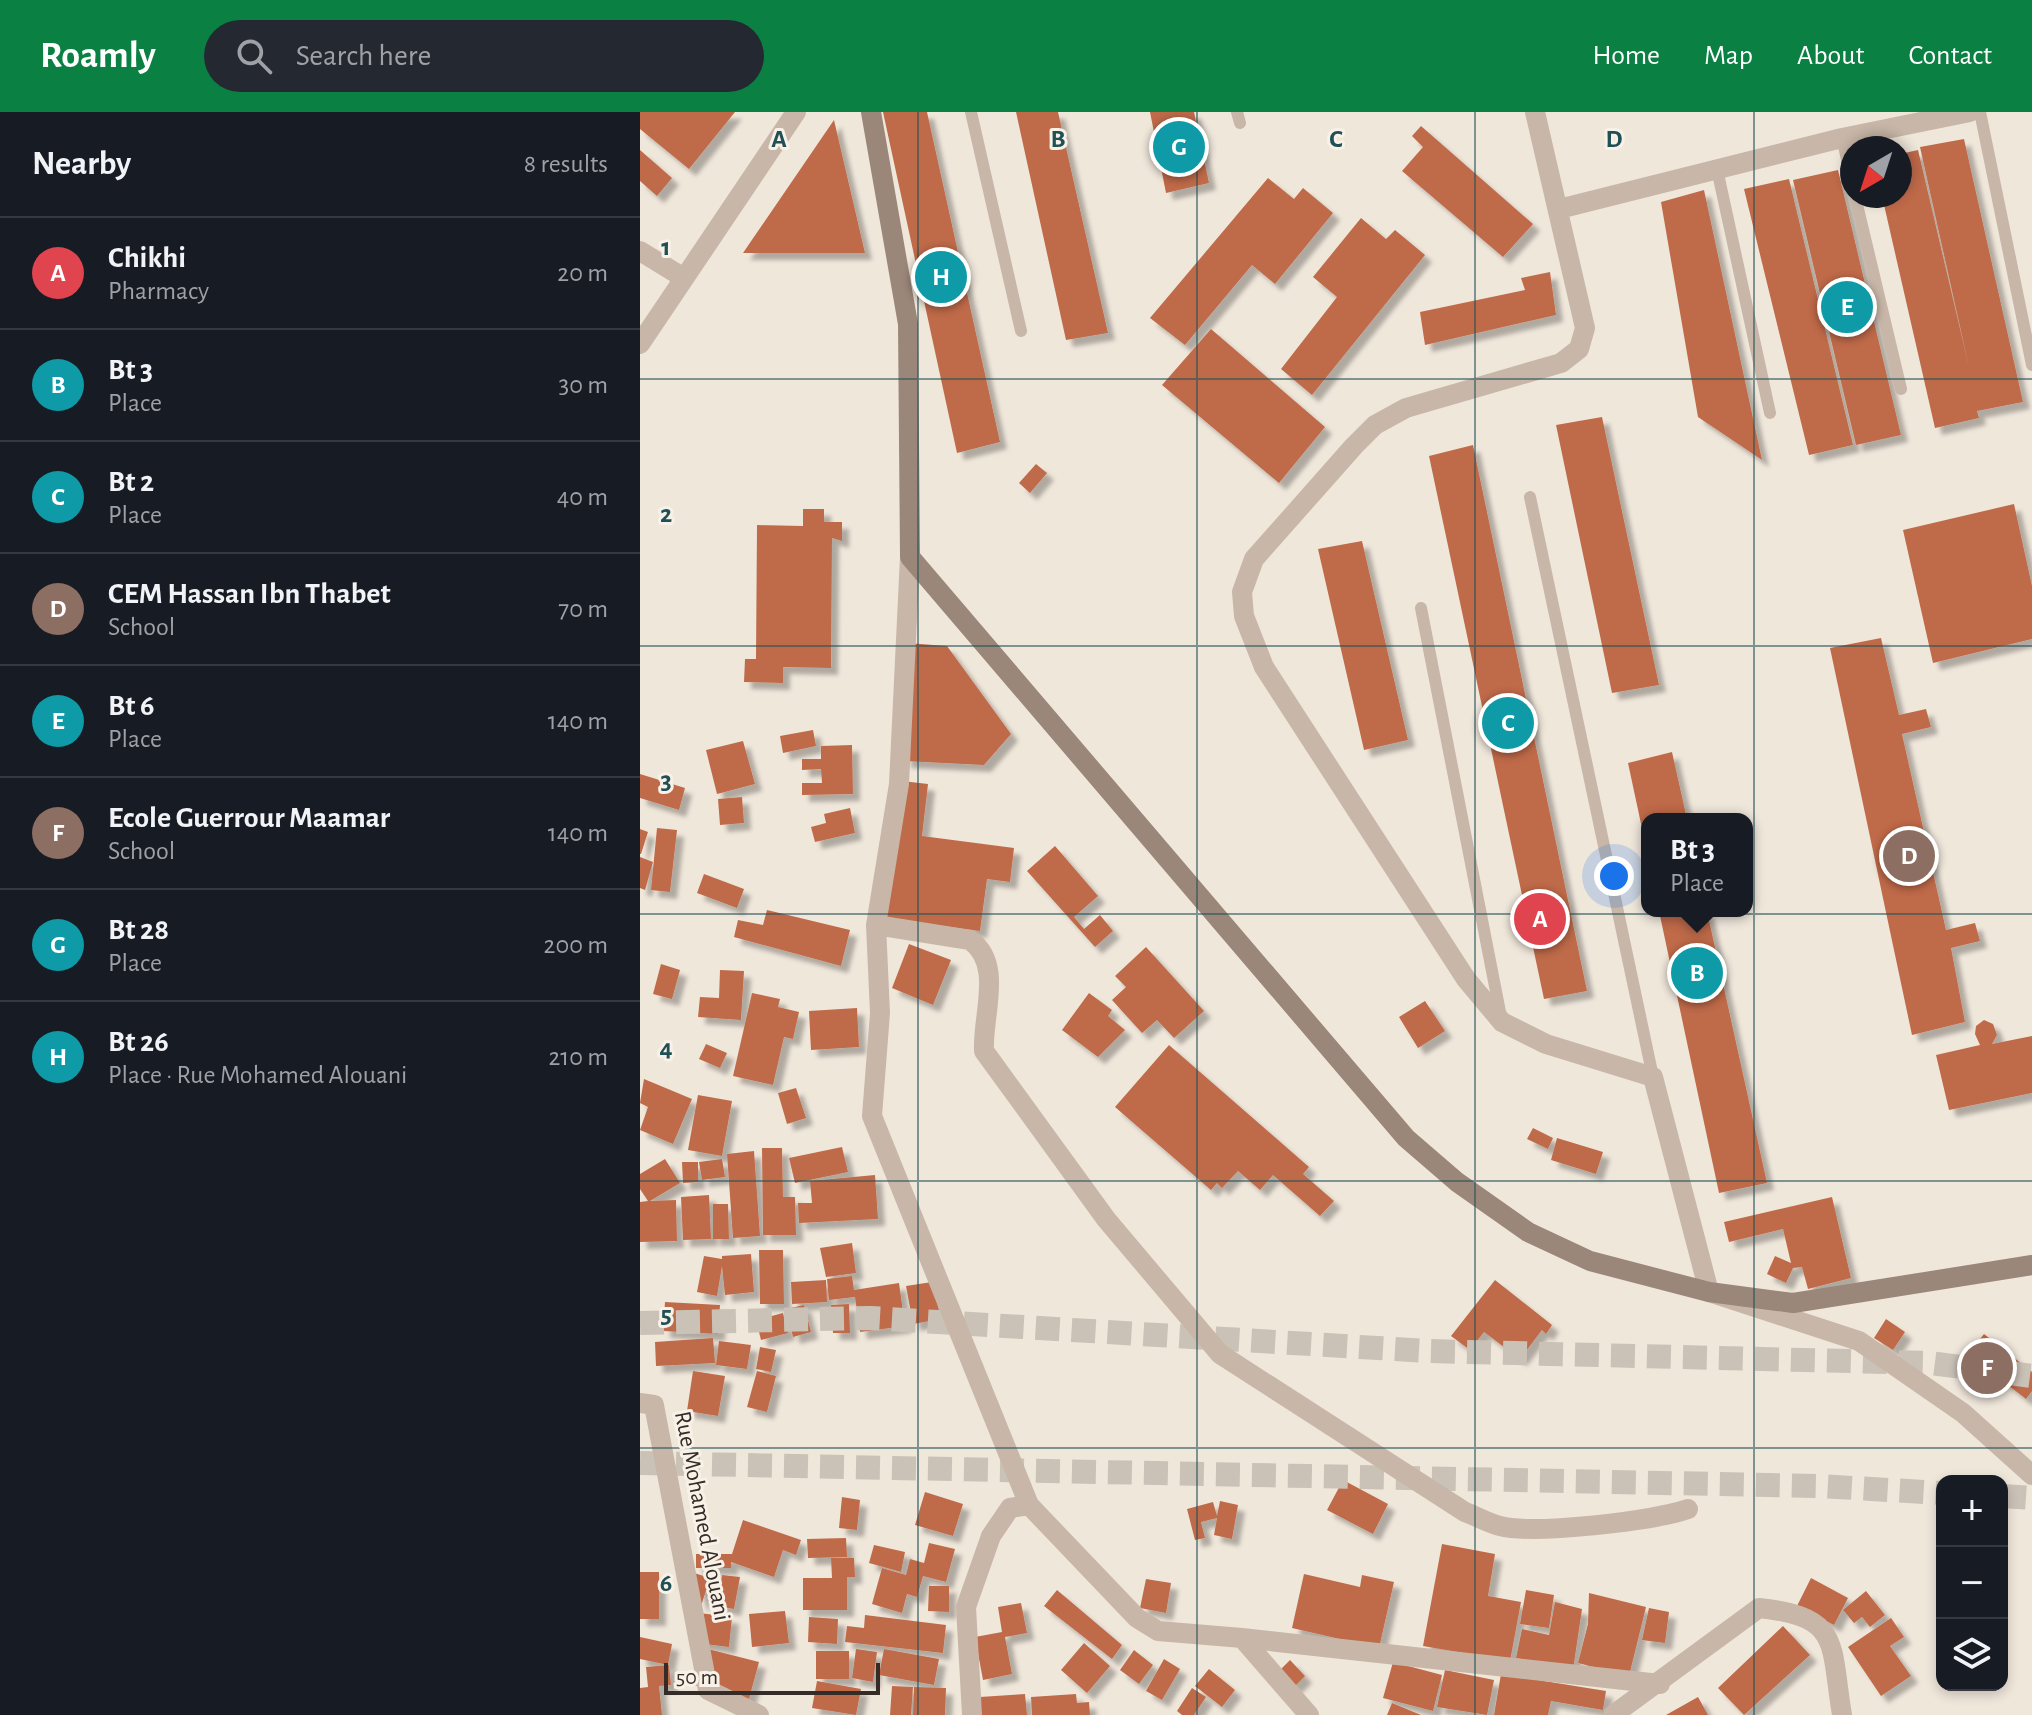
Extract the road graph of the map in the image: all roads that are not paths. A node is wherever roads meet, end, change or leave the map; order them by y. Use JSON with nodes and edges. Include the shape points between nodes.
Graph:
{"nodes":[{"id":1,"x":796,"y":112,"type":"edge"},
{"id":2,"x":871,"y":112,"type":"edge"},
{"id":3,"x":971,"y":112,"type":"edge"},
{"id":4,"x":1535,"y":112,"type":"edge"},
{"id":5,"x":1970,"y":112,"type":"edge"},
{"id":6,"x":1980,"y":112,"type":"edge"},
{"id":7,"x":1852,"y":136,"type":"edge"},
{"id":8,"x":1840,"y":138,"type":"edge"},
{"id":9,"x":1717,"y":169,"type":"junction"},
{"id":10,"x":1858,"y":208,"type":"edge"},
{"id":11,"x":1559,"y":209,"type":"junction"},
{"id":12,"x":640,"y":251,"type":"edge"},
{"id":13,"x":684,"y":278,"type":"junction"},
{"id":14,"x":1021,"y":331,"type":"dead end"},
{"id":15,"x":640,"y":344,"type":"edge"},
{"id":16,"x":2032,"y":365,"type":"edge"},
{"id":17,"x":1901,"y":389,"type":"dead end"},
{"id":18,"x":1770,"y":413,"type":"dead end"},
{"id":19,"x":1530,"y":497,"type":"dead end"},
{"id":20,"x":910,"y":557,"type":"junction"},
{"id":21,"x":1421,"y":608,"type":"dead end"},
{"id":22,"x":876,"y":925,"type":"junction"},
{"id":23,"x":1502,"y":1022,"type":"junction"},
{"id":24,"x":1653,"y":1077,"type":"junction"},
{"id":25,"x":2032,"y":1265,"type":"edge"},
{"id":26,"x":1709,"y":1292,"type":"junction"},
{"id":27,"x":640,"y":1403,"type":"edge"},
{"id":28,"x":2032,"y":1475,"type":"edge"},
{"id":29,"x":1029,"y":1505,"type":"junction"},
{"id":30,"x":1688,"y":1509,"type":"dead end"},
{"id":31,"x":1242,"y":1638,"type":"junction"},
{"id":32,"x":1660,"y":1684,"type":"junction"},
{"id":33,"x":759,"y":1715,"type":"edge"},
{"id":34,"x":972,"y":1715,"type":"edge"},
{"id":35,"x":1309,"y":1715,"type":"edge"},
{"id":36,"x":1613,"y":1715,"type":"edge"},
{"id":37,"x":1842,"y":1715,"type":"edge"}],
"edges":[{"from":1,"to":13,"type":"street"},
{"from":2,"to":20,"type":"street","via":[[908,324]]},
{"from":3,"to":14,"type":"lane"},
{"from":4,"to":11,"type":"street"},
{"from":5,"to":7,"type":"street"},
{"from":6,"to":16,"type":"lane"},
{"from":8,"to":9,"type":"street"},
{"from":9,"to":11,"type":"street"},
{"from":9,"to":18,"type":"lane"},
{"from":10,"to":17,"type":"lane"},
{"from":11,"to":23,"type":"street","via":[[1585,328],[1579,349],[1561,363],[1406,408],[1375,425],[1254,559],[1242,592],[1244,616],[1264,667],[1466,979]]},
{"from":12,"to":13,"type":"street"},
{"from":13,"to":15,"type":"street"},
{"from":19,"to":24,"type":"lane"},
{"from":20,"to":22,"type":"street","via":[[899,784]]},
{"from":20,"to":26,"type":"street","via":[[1406,1138],[1528,1232],[1590,1261]]},
{"from":21,"to":23,"type":"lane"},
{"from":22,"to":29,"type":"street","via":[[880,1013],[872,1116]]},
{"from":22,"to":30,"type":"street","via":[[970,940],[982,949],[990,970],[984,1051],[1106,1219],[1220,1354],[1465,1512],[1502,1527],[1599,1523]]},
{"from":23,"to":24,"type":"street","via":[[1546,1044]]},
{"from":24,"to":26,"type":"street"},
{"from":25,"to":26,"type":"street","via":[[1793,1303]]},
{"from":26,"to":28,"type":"street","via":[[1859,1341],[1963,1413]]},
{"from":27,"to":33,"type":"street","name":"Rue Mohamed Alouani","via":[[654,1405],[708,1690]]},
{"from":29,"to":31,"type":"street","via":[[1137,1618],[1158,1631]]},
{"from":29,"to":34,"type":"street","via":[[1010,1508],[991,1536],[966,1607]]},
{"from":31,"to":32,"type":"street"},
{"from":31,"to":35,"type":"street"},
{"from":32,"to":36,"type":"street"},
{"from":32,"to":37,"type":"street","via":[[1759,1608],[1791,1612],[1818,1622],[1831,1645]]}]}
